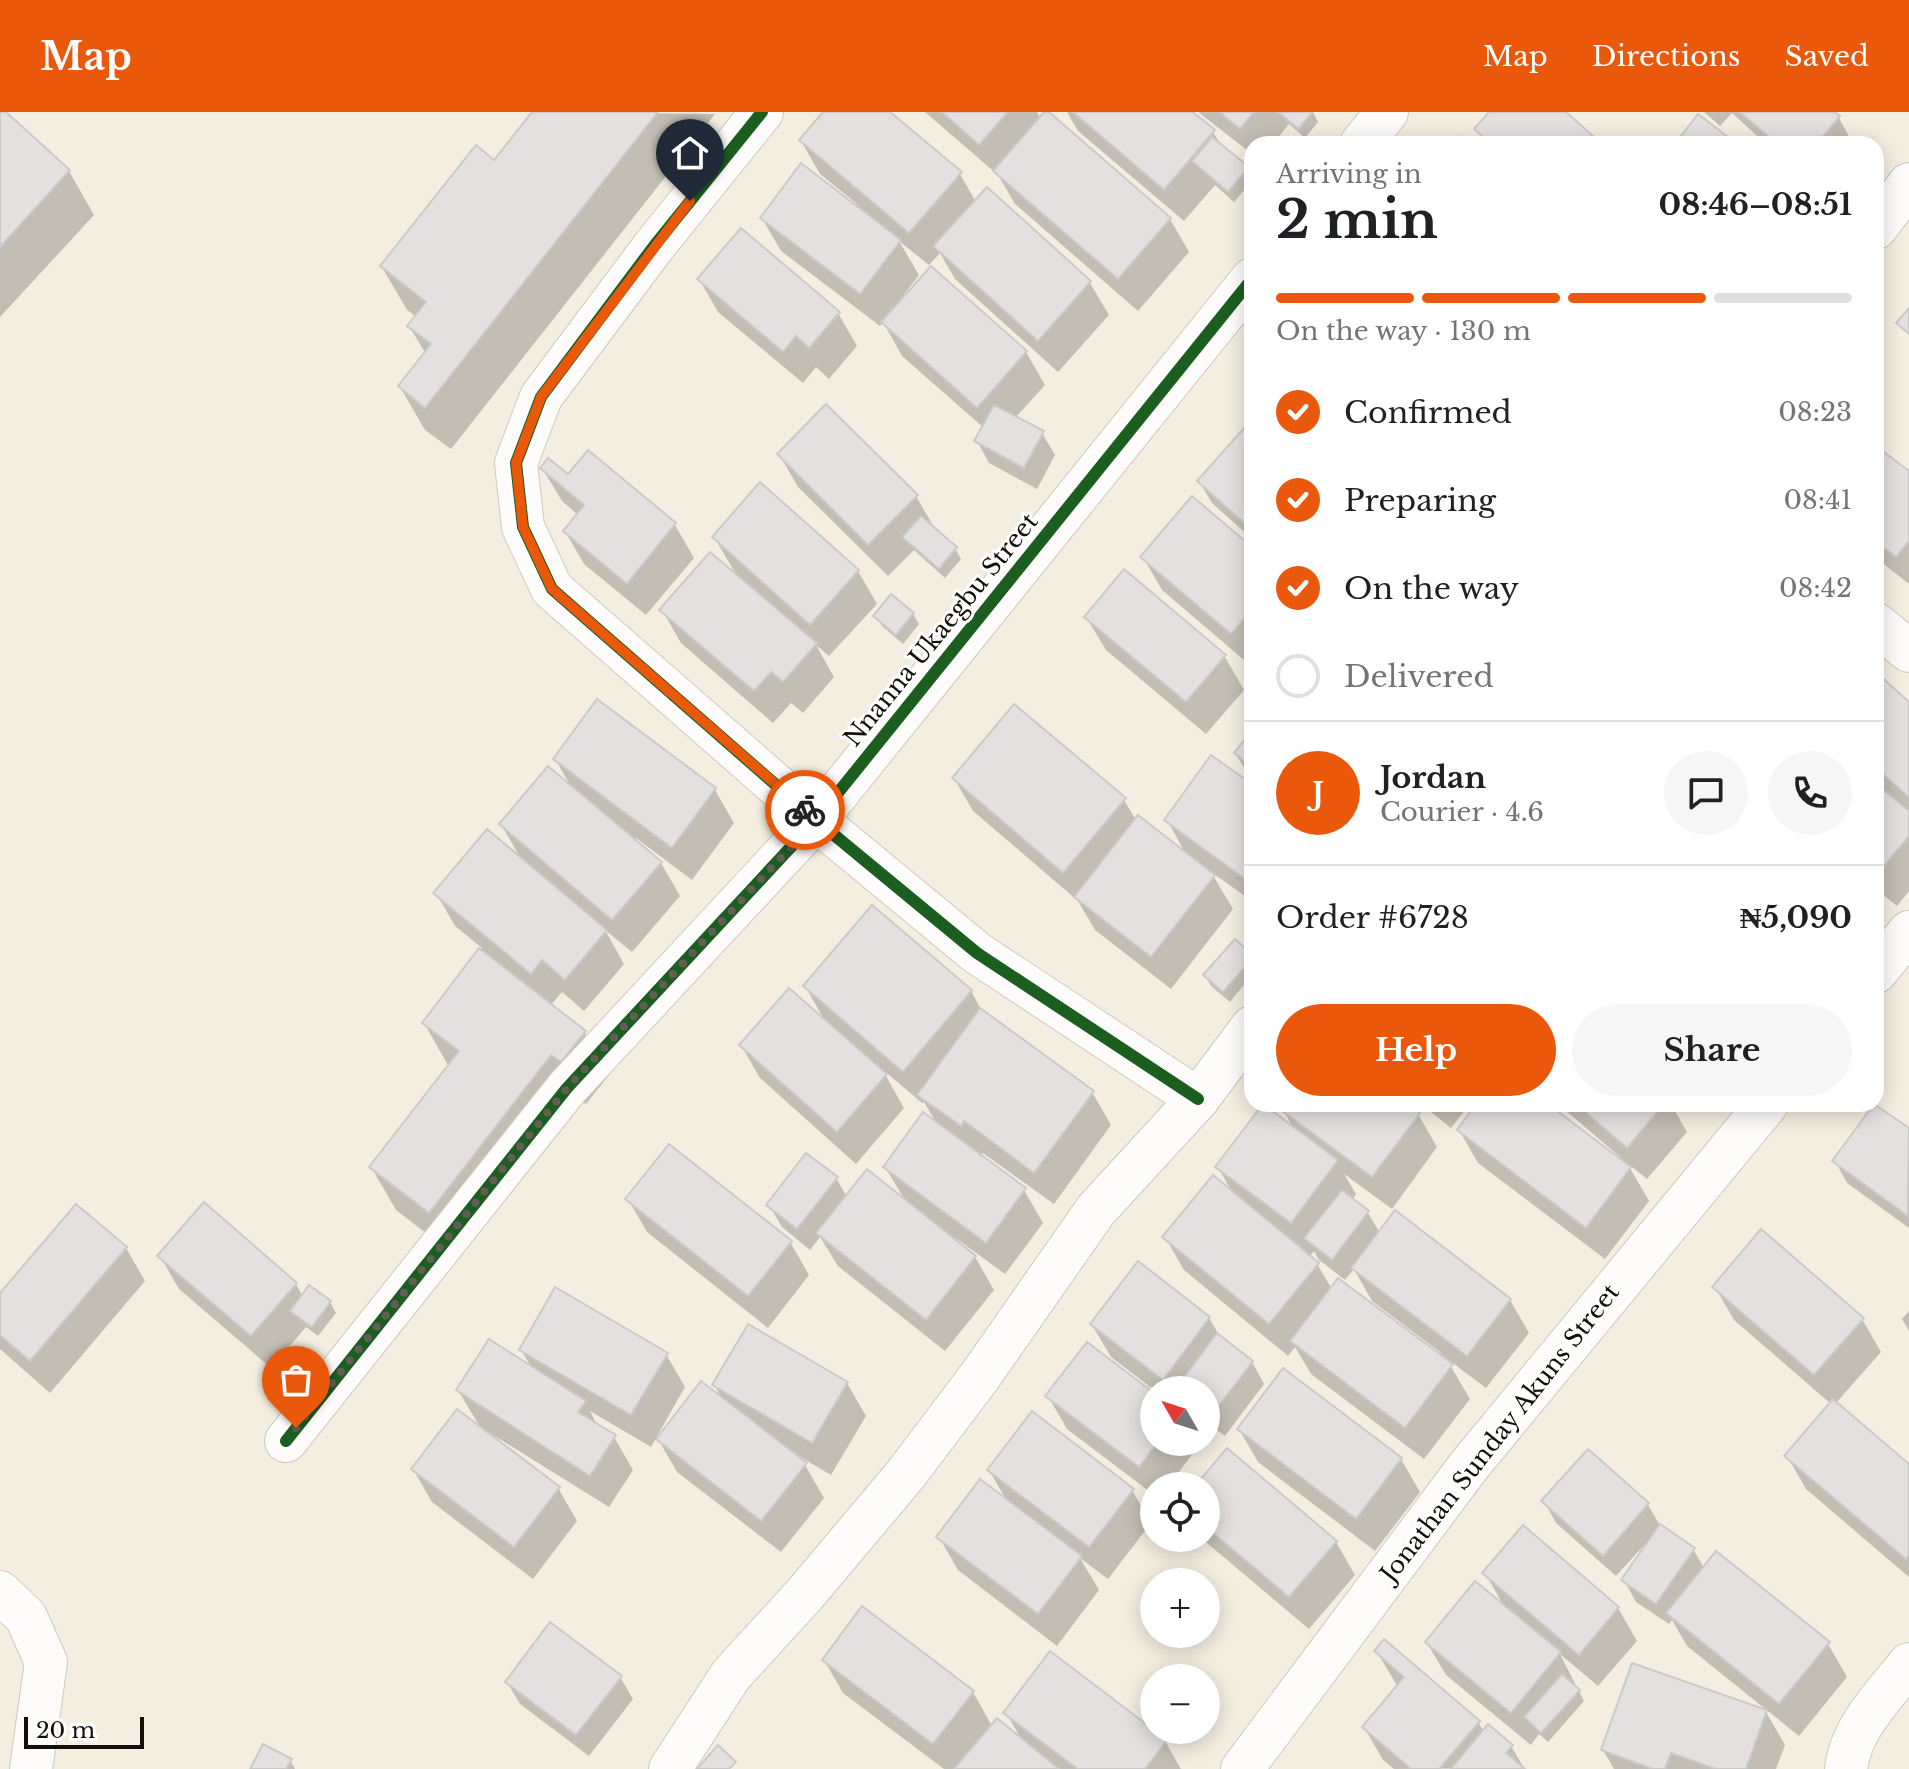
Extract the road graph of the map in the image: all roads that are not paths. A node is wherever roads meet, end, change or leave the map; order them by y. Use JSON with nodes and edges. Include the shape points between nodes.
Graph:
{"nodes":[{"id":1,"x":762,"y":112,"type":"edge"},
{"id":2,"x":1387,"y":112,"type":"edge"},
{"id":3,"x":1368,"y":136,"type":"edge"},
{"id":4,"x":1909,"y":184,"type":"edge"},
{"id":5,"x":1884,"y":217,"type":"edge"},
{"id":6,"x":1244,"y":289,"type":"edge"},
{"id":7,"x":1884,"y":631,"type":"edge"},
{"id":8,"x":1909,"y":651,"type":"edge"},
{"id":9,"x":816,"y":820,"type":"junction"},
{"id":10,"x":1909,"y":932,"type":"edge"},
{"id":11,"x":1884,"y":962,"type":"edge"},
{"id":12,"x":1244,"y":1038,"type":"edge"},
{"id":13,"x":1198,"y":1099,"type":"junction"},
{"id":14,"x":1760,"y":1112,"type":"edge"},
{"id":15,"x":286,"y":1441,"type":"dead end"},
{"id":16,"x":0,"y":1592,"type":"edge"},
{"id":17,"x":1909,"y":1664,"type":"edge"},
{"id":18,"x":31,"y":1769,"type":"edge"},
{"id":19,"x":670,"y":1769,"type":"edge"},
{"id":20,"x":1242,"y":1769,"type":"edge"},
{"id":21,"x":1846,"y":1769,"type":"edge"}],
"edges":[{"from":1,"to":9,"type":"street","via":[[541,397],[516,463],[523,527],[552,589]]},
{"from":2,"to":3,"type":"street"},
{"from":4,"to":5,"type":"street"},
{"from":6,"to":9,"type":"street","name":"Nnanna Ukaegbu Street"},
{"from":7,"to":8,"type":"street"},
{"from":9,"to":13,"type":"street","via":[[977,953]]},
{"from":9,"to":15,"type":"street","name":"Nnanna Ukaegbu Street","via":[[567,1088]]},
{"from":10,"to":11,"type":"street"},
{"from":12,"to":13,"type":"street"},
{"from":13,"to":19,"type":"street","via":[[1096,1210],[906,1474],[731,1675]]},
{"from":14,"to":20,"type":"street","name":"Jonathan Sunday Akuns Street","via":[[1468,1467]]},
{"from":16,"to":18,"type":"street","via":[[26,1617],[46,1662]]},
{"from":17,"to":21,"type":"street","via":[[1870,1712]]}]}
